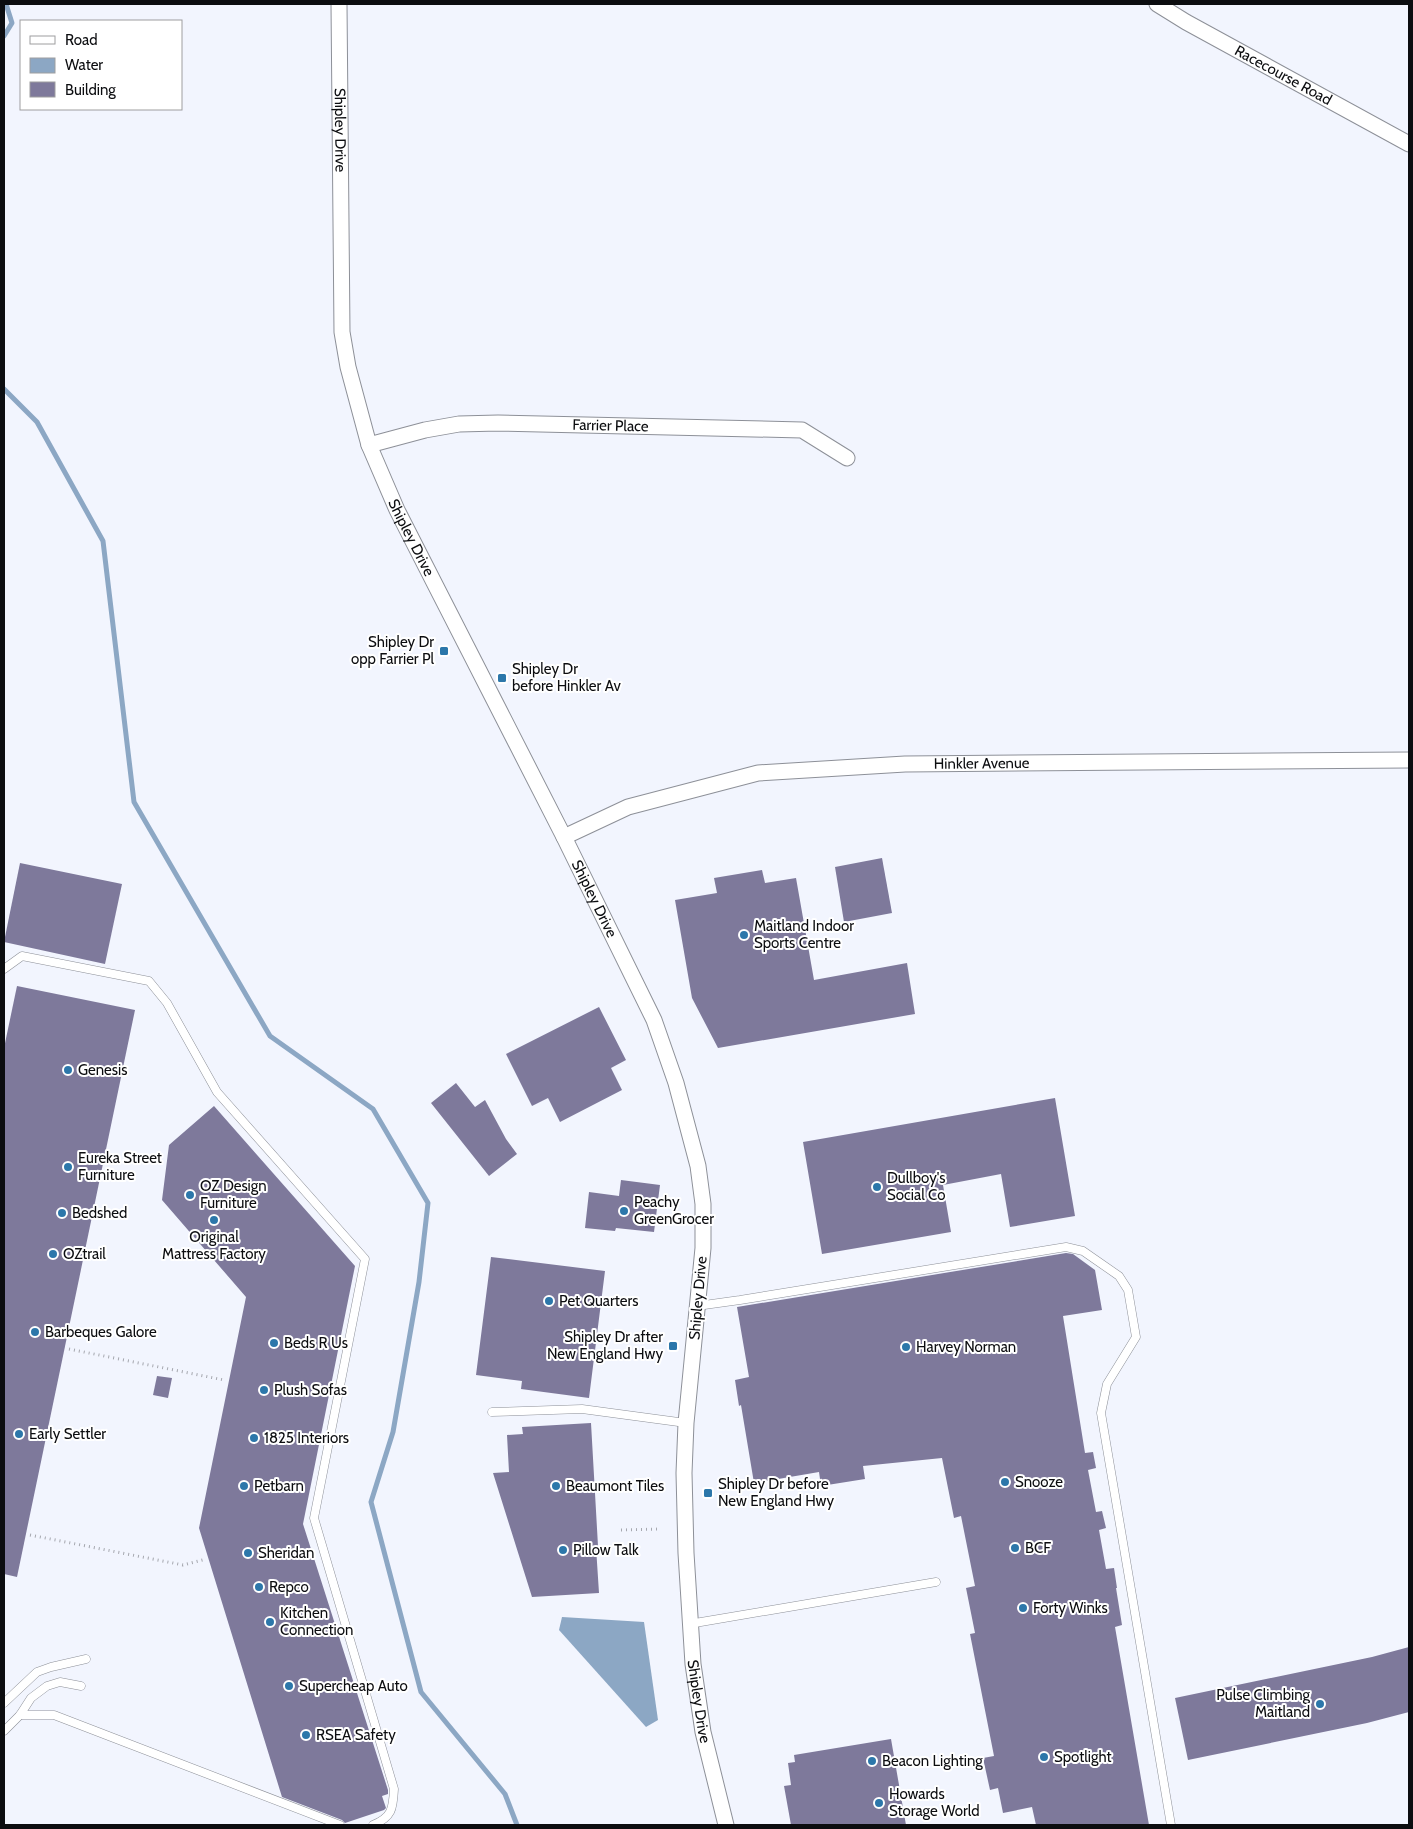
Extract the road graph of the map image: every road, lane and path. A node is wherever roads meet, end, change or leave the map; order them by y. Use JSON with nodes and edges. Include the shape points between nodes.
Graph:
{"nodes":[{"id":1,"x":339,"y":4,"type":"edge"},
{"id":2,"x":1158,"y":4,"type":"edge"},
{"id":3,"x":1409,"y":144,"type":"edge"},
{"id":4,"x":369,"y":445,"type":"junction"},
{"id":5,"x":847,"y":458,"type":"dead end"},
{"id":6,"x":1409,"y":760,"type":"edge"},
{"id":7,"x":564,"y":837,"type":"junction"},
{"id":8,"x":4,"y":969,"type":"edge"},
{"id":9,"x":698,"y":1306,"type":"junction"},
{"id":10,"x":69,"y":1349,"type":"dead end"},
{"id":11,"x":224,"y":1380,"type":"dead end"},
{"id":12,"x":492,"y":1412,"type":"dead end"},
{"id":13,"x":686,"y":1423,"type":"junction"},
{"id":14,"x":661,"y":1529,"type":"dead end"},
{"id":15,"x":621,"y":1530,"type":"dead end"},
{"id":16,"x":30,"y":1535,"type":"dead end"},
{"id":17,"x":206,"y":1559,"type":"dead end"},
{"id":18,"x":936,"y":1582,"type":"dead end"},
{"id":19,"x":690,"y":1624,"type":"junction"},
{"id":20,"x":86,"y":1659,"type":"dead end"},
{"id":21,"x":81,"y":1686,"type":"dead end"},
{"id":22,"x":4,"y":1703,"type":"edge"},
{"id":23,"x":20,"y":1715,"type":"junction"},
{"id":24,"x":4,"y":1732,"type":"edge"},
{"id":25,"x":340,"y":1825,"type":"edge"},
{"id":26,"x":373,"y":1825,"type":"edge"},
{"id":27,"x":726,"y":1825,"type":"edge"},
{"id":28,"x":1172,"y":1825,"type":"edge"}],
"edges":[{"from":1,"to":4,"type":"street","name":"Shipley Drive","via":[[342,332]]},
{"from":2,"to":3,"type":"street","name":"Racecourse Road"},
{"from":4,"to":5,"type":"street","name":"Farrier Place","via":[[459,424],[802,430]]},
{"from":4,"to":7,"type":"street","name":"Shipley Drive","via":[[397,510]]},
{"from":6,"to":7,"type":"street","name":"Hinkler Avenue","via":[[905,764],[758,773],[628,807]]},
{"from":7,"to":9,"type":"street","name":"Shipley Drive","via":[[654,1020],[676,1083],[698,1166],[703,1204]]},
{"from":8,"to":26,"type":"lane","via":[[22,956],[149,981],[168,1003],[217,1092],[365,1259],[314,1518],[394,1789],[393,1807],[384,1820]]},
{"from":9,"to":13,"type":"street","name":"Shipley Drive"},
{"from":9,"to":28,"type":"lane","via":[[1066,1247],[1083,1251],[1119,1276],[1128,1290],[1136,1338],[1107,1384],[1100,1413]]},
{"from":10,"to":11,"type":"path"},
{"from":12,"to":13,"type":"lane","via":[[582,1409]]},
{"from":13,"to":19,"type":"street","name":"Shipley Drive","via":[[685,1499]]},
{"from":14,"to":15,"type":"path"},
{"from":16,"to":17,"type":"path","via":[[183,1565]]},
{"from":18,"to":19,"type":"lane"},
{"from":19,"to":27,"type":"street","name":"Shipley Drive","via":[[703,1732]]},
{"from":20,"to":22,"type":"lane","via":[[37,1672]]},
{"from":21,"to":23,"type":"lane","via":[[60,1682],[48,1686],[31,1698]]},
{"from":23,"to":24,"type":"lane"},
{"from":23,"to":25,"type":"lane","via":[[54,1715]]}]}
